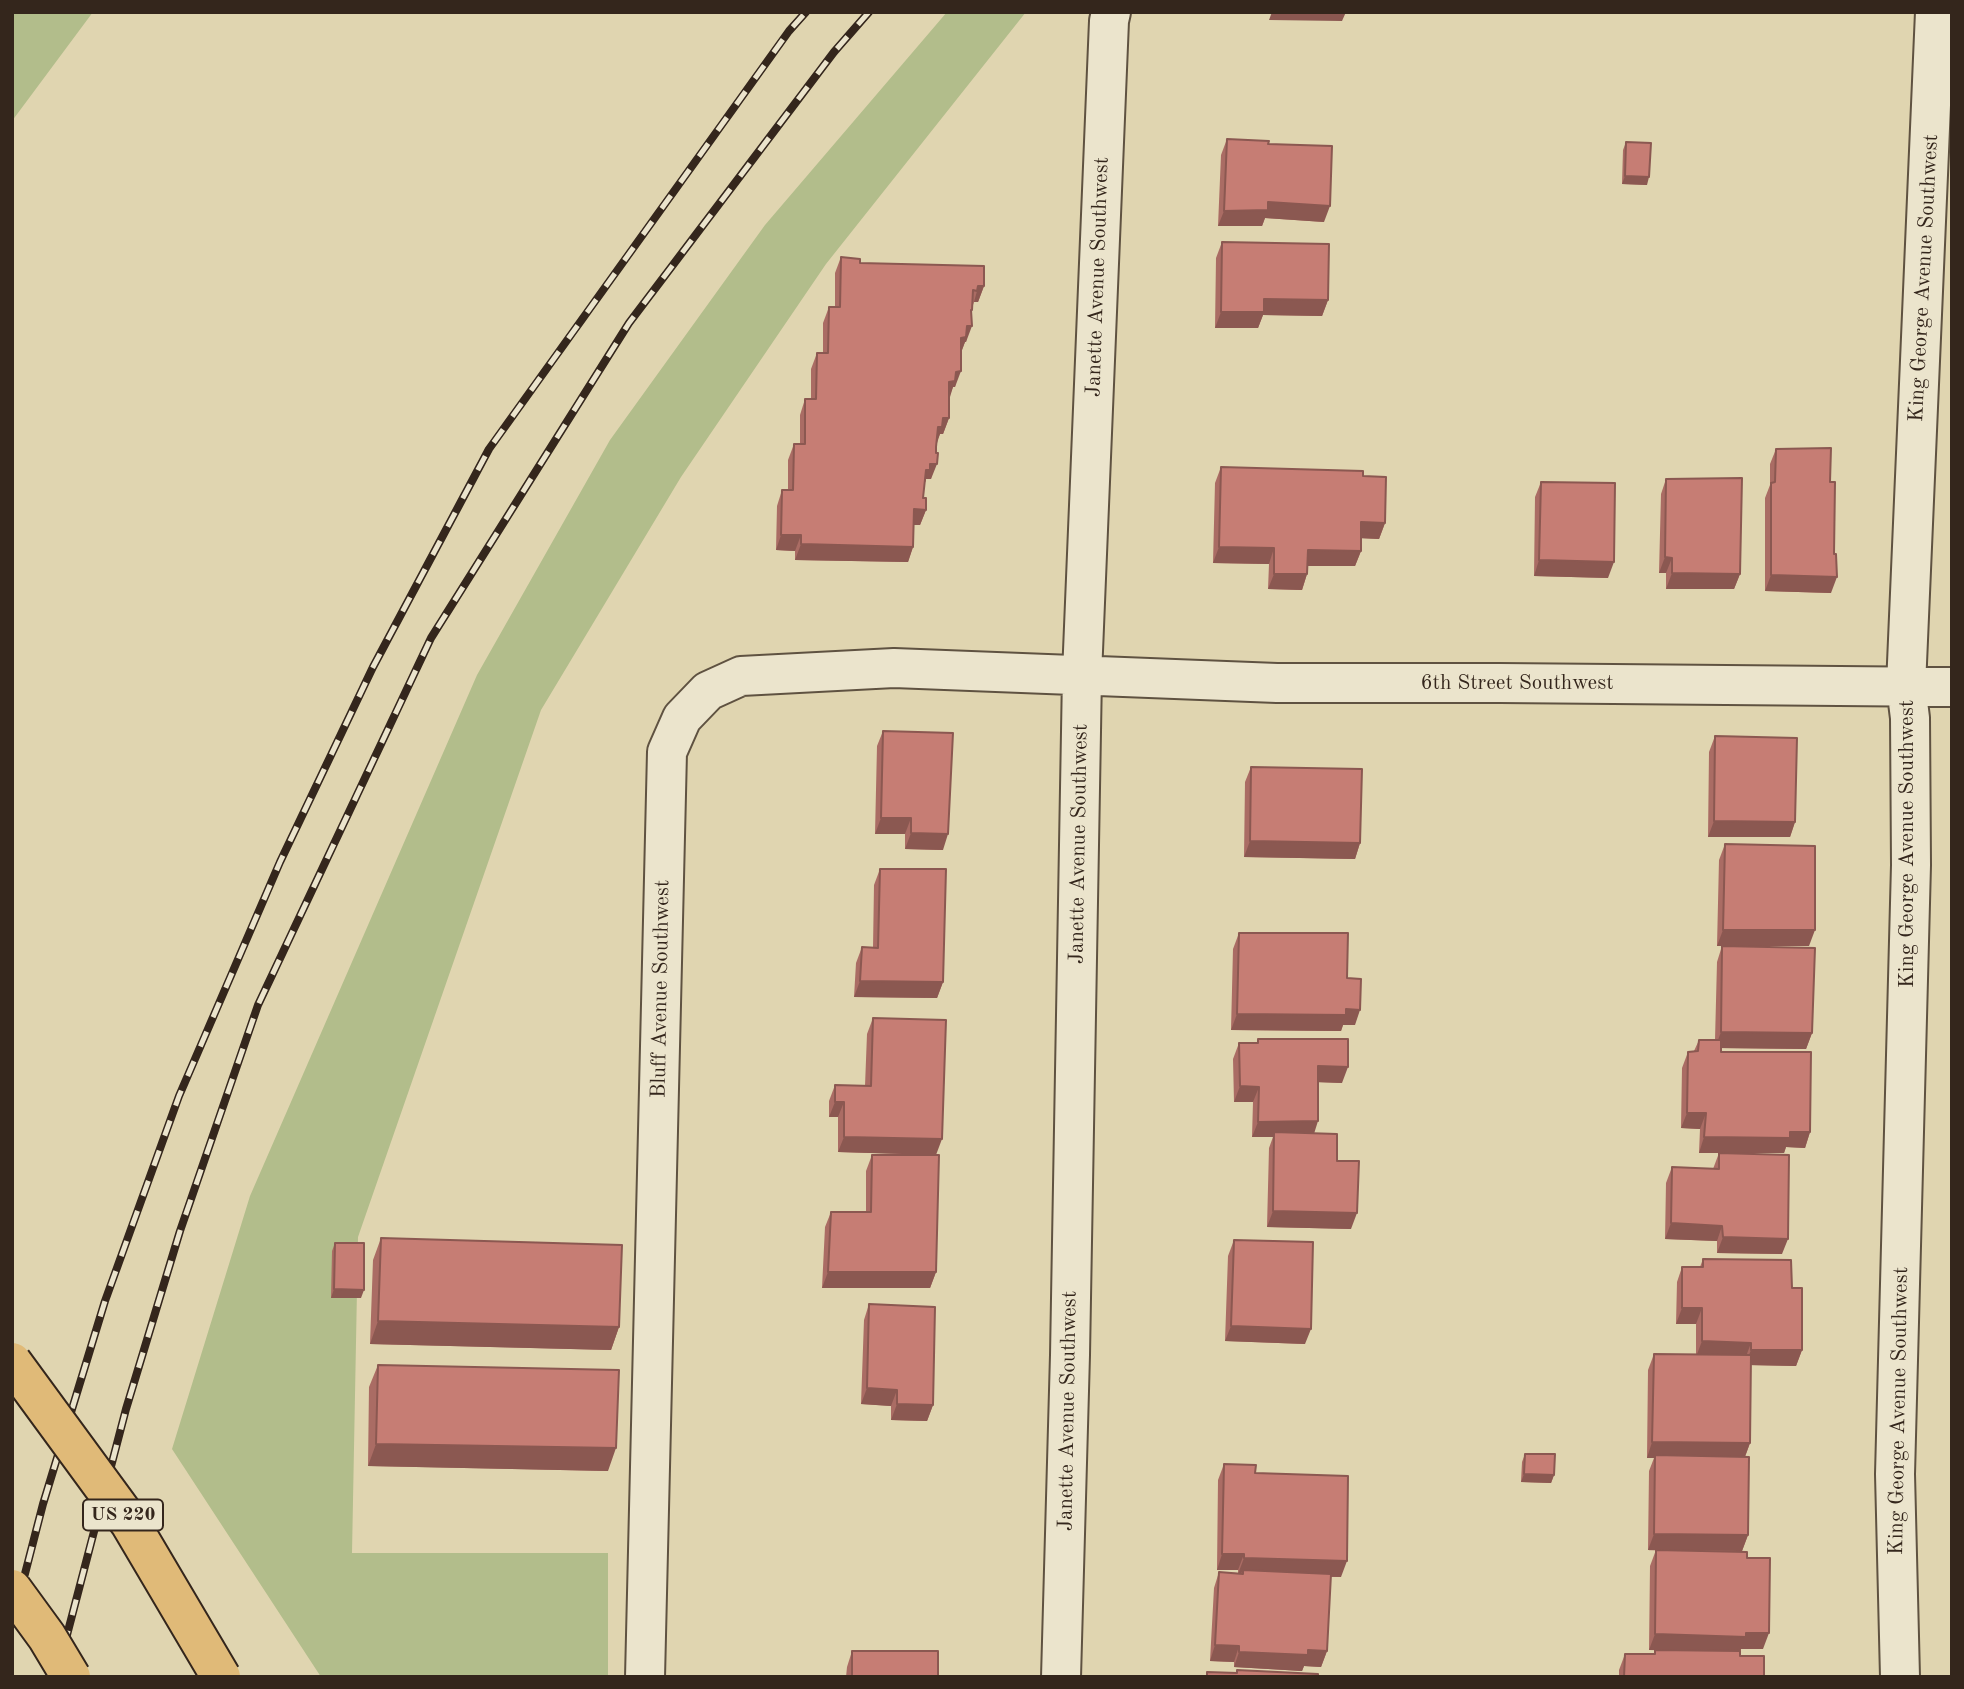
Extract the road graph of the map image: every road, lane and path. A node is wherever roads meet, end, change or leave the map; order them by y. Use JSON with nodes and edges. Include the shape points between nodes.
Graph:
{"nodes":[{"id":1,"x":1111,"y":12,"type":"edge"},
{"id":2,"x":1935,"y":12,"type":"edge"},
{"id":3,"x":1082,"y":676,"type":"junction"},
{"id":4,"x":1906,"y":686,"type":"junction"},
{"id":5,"x":1952,"y":687,"type":"edge"},
{"id":6,"x":12,"y":1362,"type":"edge"},
{"id":7,"x":12,"y":1589,"type":"edge"},
{"id":8,"x":71,"y":1677,"type":"edge"},
{"id":9,"x":221,"y":1677,"type":"edge"},
{"id":10,"x":645,"y":1677,"type":"edge"},
{"id":11,"x":1061,"y":1677,"type":"edge"},
{"id":12,"x":1900,"y":1677,"type":"edge"}],
"edges":[{"from":1,"to":3,"type":"street","name":"Janette Avenue Southwest"},
{"from":2,"to":4,"type":"street","name":"King George Avenue Southwest"},
{"from":3,"to":4,"type":"street","name":"6th Street Southwest","via":[[1277,683]]},
{"from":3,"to":10,"type":"street","name":"Bluff Avenue Southwest","via":[[894,668],[741,676],[708,691],[682,718],[667,752]]},
{"from":3,"to":11,"type":"street","name":"Janette Avenue Southwest"},
{"from":4,"to":5,"type":"street","name":"6th Street Southwest"},
{"from":4,"to":12,"type":"street","name":"King George Avenue Southwest","via":[[1911,866],[1895,1474]]},
{"from":6,"to":9,"type":"highway","number":"US 220","bridge":true,"via":[[130,1523]]},
{"from":7,"to":8,"type":"highway","bridge":true}]}
